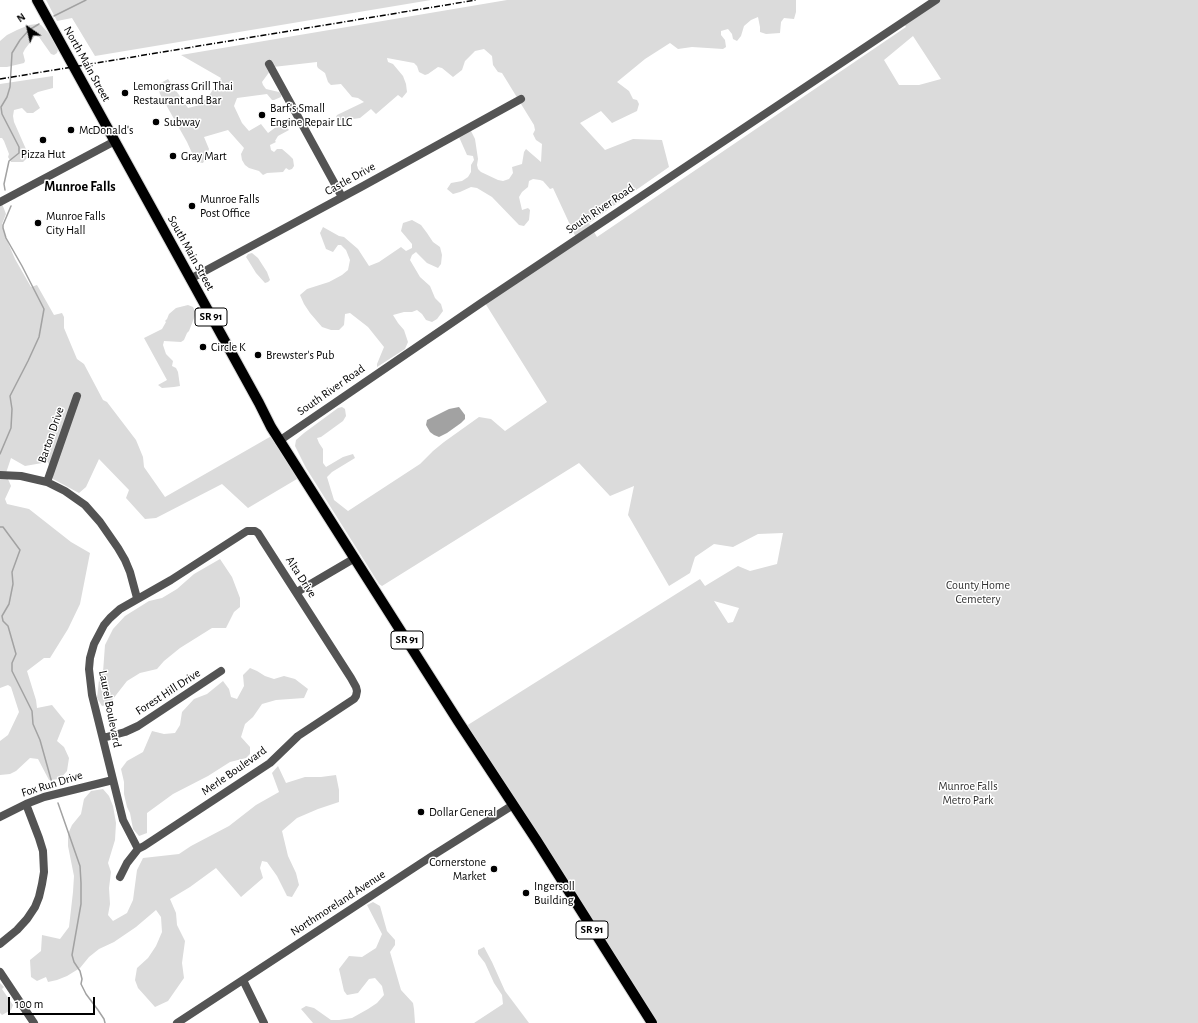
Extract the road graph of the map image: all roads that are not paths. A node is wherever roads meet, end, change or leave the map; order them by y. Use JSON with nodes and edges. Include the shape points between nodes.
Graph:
{"nodes":[{"id":1,"x":36,"y":0,"type":"edge"},
{"id":2,"x":936,"y":0,"type":"edge"},
{"id":3,"x":269,"y":64,"type":"dead end"},
{"id":4,"x":520,"y":99,"type":"dead end"},
{"id":5,"x":115,"y":141,"type":"junction"},
{"id":6,"x":342,"y":197,"type":"junction"},
{"id":7,"x":0,"y":202,"type":"edge"},
{"id":8,"x":190,"y":279,"type":"junction"},
{"id":9,"x":77,"y":396,"type":"dead end"},
{"id":10,"x":279,"y":441,"type":"junction"},
{"id":11,"x":0,"y":475,"type":"edge"},
{"id":12,"x":47,"y":482,"type":"junction"},
{"id":13,"x":228,"y":542,"type":"joint"},
{"id":14,"x":355,"y":558,"type":"junction"},
{"id":15,"x":297,"y":592,"type":"junction"},
{"id":16,"x":137,"y":598,"type":"junction"},
{"id":17,"x":342,"y":662,"type":"joint"},
{"id":18,"x":221,"y":671,"type":"dead end"},
{"id":19,"x":103,"y":738,"type":"junction"},
{"id":20,"x":113,"y":780,"type":"junction"},
{"id":21,"x":26,"y":804,"type":"junction"},
{"id":22,"x":513,"y":805,"type":"junction"},
{"id":23,"x":0,"y":817,"type":"edge"},
{"id":24,"x":138,"y":849,"type":"junction"},
{"id":25,"x":120,"y":877,"type":"dead end"},
{"id":26,"x":0,"y":944,"type":"edge"},
{"id":27,"x":0,"y":972,"type":"edge"},
{"id":28,"x":243,"y":980,"type":"junction"},
{"id":29,"x":34,"y":1023,"type":"edge"},
{"id":30,"x":177,"y":1023,"type":"edge"},
{"id":31,"x":264,"y":1023,"type":"edge"},
{"id":32,"x":652,"y":1023,"type":"edge"}],
"edges":[{"from":1,"to":5,"type":"main road","name":"North Main Street","number":"SR 91"},
{"from":2,"to":10,"type":"street","name":"South River Road","via":[[481,302]]},
{"from":3,"to":6,"type":"street"},
{"from":4,"to":6,"type":"street","name":"Castle Drive"},
{"from":5,"to":7,"type":"street"},
{"from":5,"to":8,"type":"main road","name":"South Main Street","number":"SR 91"},
{"from":6,"to":8,"type":"street","name":"Castle Drive"},
{"from":8,"to":10,"type":"main road","name":"South Main Street","number":"SR 91"},
{"from":9,"to":12,"type":"street","name":"Barton Drive"},
{"from":10,"to":14,"type":"main road","name":"South Main Street","number":"SR 91"},
{"from":11,"to":12,"type":"street","via":[[21,476]]},
{"from":12,"to":16,"type":"street","via":[[78,499],[100,522],[125,560]]},
{"from":13,"to":15,"type":"street","name":"Alta Drive","via":[[247,531],[258,533]]},
{"from":13,"to":16,"type":"street","name":"Laurel Boulevard","via":[[171,580]]},
{"from":14,"to":15,"type":"street"},
{"from":14,"to":22,"type":"main road","number":"SR 91"},
{"from":15,"to":17,"type":"street","name":"Alta Drive"},
{"from":16,"to":19,"type":"street","name":"Laurel Boulevard","via":[[120,608],[104,625],[96,638],[90,658],[90,685]]},
{"from":17,"to":24,"type":"street","name":"Merle Boulevard","via":[[356,687],[354,699],[298,736],[270,763]]},
{"from":18,"to":19,"type":"street","name":"Forest Hill Drive","via":[[138,726]]},
{"from":19,"to":20,"type":"street","name":"Laurel Boulevard"},
{"from":20,"to":21,"type":"street","name":"Fox Run Drive"},
{"from":20,"to":24,"type":"street","name":"Laurel Boulevard","via":[[123,820]]},
{"from":21,"to":23,"type":"street","name":"Fox Run Drive"},
{"from":21,"to":26,"type":"street","via":[[43,851],[42,884],[39,897],[27,920]]},
{"from":22,"to":28,"type":"street","name":"Northmoreland Avenue"},
{"from":22,"to":32,"type":"main road","number":"SR 91"},
{"from":24,"to":25,"type":"street","name":"Merle Boulevard"},
{"from":27,"to":29,"type":"street"},
{"from":28,"to":30,"type":"street","name":"Northmoreland Avenue"},
{"from":28,"to":31,"type":"street"}]}
